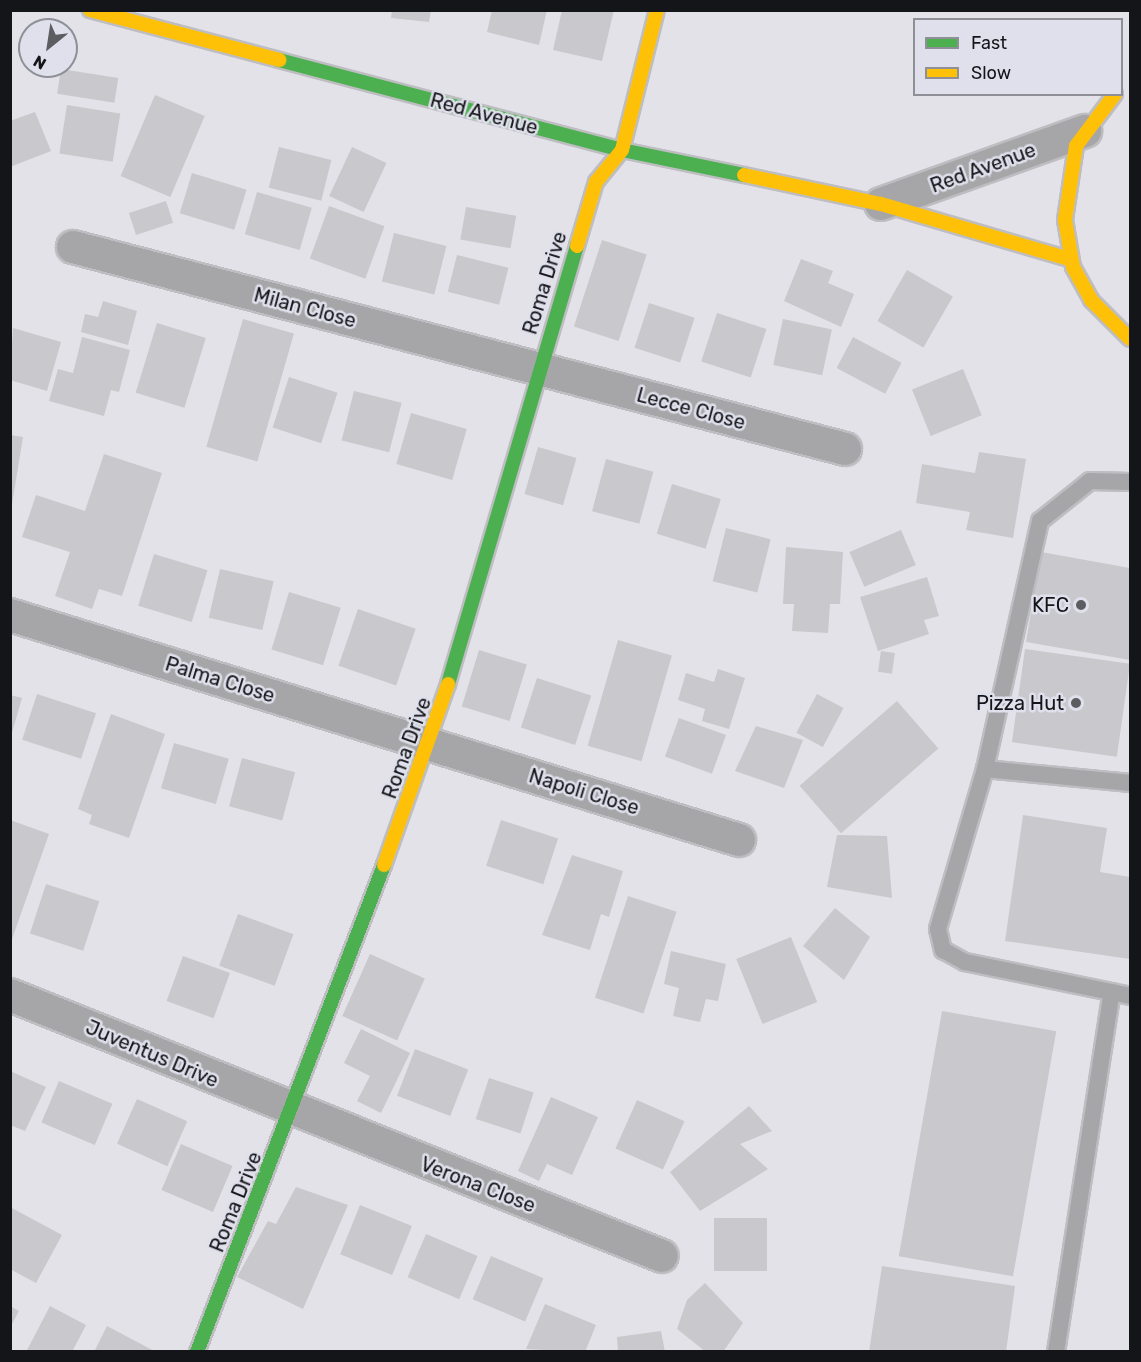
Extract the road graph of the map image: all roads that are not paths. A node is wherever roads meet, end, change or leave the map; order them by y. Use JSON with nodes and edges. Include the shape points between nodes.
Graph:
{"nodes":[{"id":1,"x":90,"y":10,"type":"edge"},
{"id":2,"x":657,"y":10,"type":"edge"},
{"id":3,"x":1112,"y":96,"type":"edge"},
{"id":4,"x":1084,"y":131,"type":"junction"},
{"id":5,"x":622,"y":150,"type":"junction"},
{"id":6,"x":881,"y":204,"type":"junction"},
{"id":7,"x":73,"y":247,"type":"dead end"},
{"id":8,"x":1069,"y":259,"type":"junction"},
{"id":9,"x":1131,"y":339,"type":"edge"},
{"id":10,"x":538,"y":369,"type":"junction"},
{"id":11,"x":845,"y":449,"type":"dead end"},
{"id":12,"x":1131,"y":482,"type":"edge"},
{"id":13,"x":10,"y":615,"type":"edge"},
{"id":14,"x":430,"y":745,"type":"junction"},
{"id":15,"x":985,"y":769,"type":"junction"},
{"id":16,"x":1131,"y":783,"type":"edge"},
{"id":17,"x":739,"y":840,"type":"dead end"},
{"id":18,"x":1112,"y":992,"type":"junction"},
{"id":19,"x":10,"y":995,"type":"edge"},
{"id":20,"x":1131,"y":996,"type":"edge"},
{"id":21,"x":293,"y":1113,"type":"junction"},
{"id":22,"x":662,"y":1256,"type":"dead end"},
{"id":23,"x":197,"y":1352,"type":"edge"},
{"id":24,"x":1056,"y":1352,"type":"edge"}],
"edges":[{"from":1,"to":5,"type":"street","name":"Red Avenue"},
{"from":2,"to":5,"type":"street"},
{"from":3,"to":4,"type":"street"},
{"from":4,"to":6,"type":"street","name":"Red Avenue"},
{"from":4,"to":8,"type":"street","via":[[1068,171]]},
{"from":5,"to":6,"type":"street","name":"Red Avenue"},
{"from":5,"to":10,"type":"street","name":"Roma Drive","via":[[596,182]]},
{"from":6,"to":8,"type":"street","name":"Red Avenue"},
{"from":7,"to":10,"type":"street","name":"Milan Close"},
{"from":8,"to":9,"type":"street","via":[[1091,300]]},
{"from":10,"to":11,"type":"street","name":"Lecce Close"},
{"from":10,"to":14,"type":"street","name":"Roma Drive"},
{"from":12,"to":15,"type":"lane","via":[[1090,481],[1040,520]]},
{"from":13,"to":14,"type":"street","name":"Palma Close"},
{"from":14,"to":17,"type":"street","name":"Napoli Close"},
{"from":14,"to":21,"type":"street","name":"Roma Drive"},
{"from":15,"to":16,"type":"lane"},
{"from":15,"to":18,"type":"lane","via":[[939,928],[943,950],[965,962]]},
{"from":18,"to":20,"type":"lane"},
{"from":18,"to":24,"type":"lane"},
{"from":19,"to":21,"type":"street","name":"Juventus Drive"},
{"from":21,"to":22,"type":"street","name":"Verona Close"},
{"from":21,"to":23,"type":"street","name":"Roma Drive"}]}
